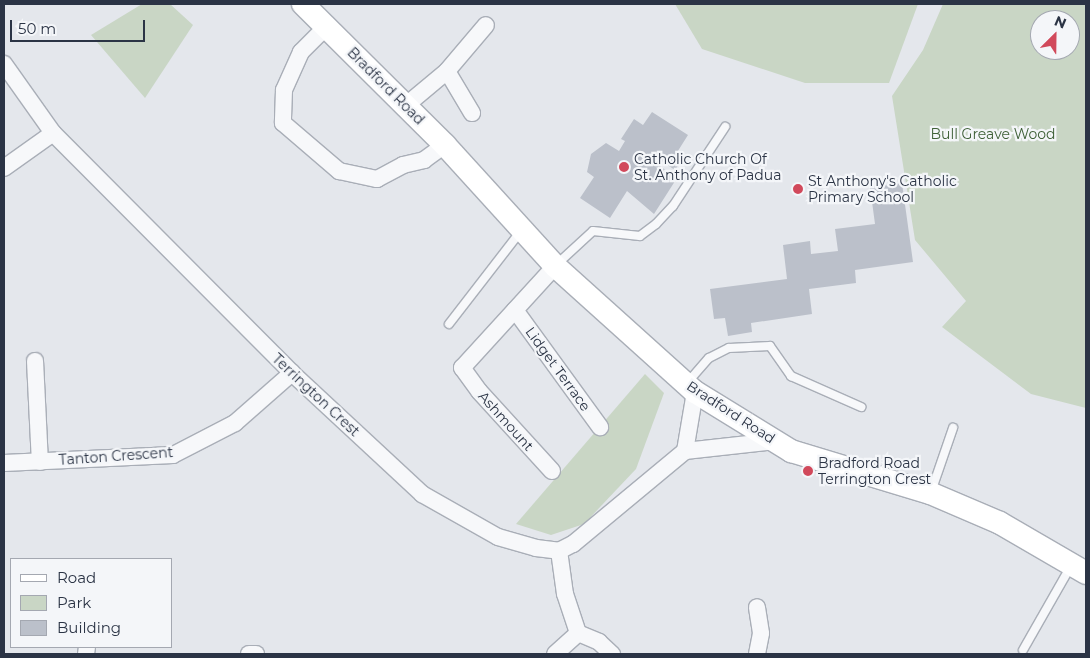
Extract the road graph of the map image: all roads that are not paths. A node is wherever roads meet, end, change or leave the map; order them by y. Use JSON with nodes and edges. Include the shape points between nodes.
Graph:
{"nodes":[{"id":1,"x":302,"y":4,"type":"edge"},
{"id":2,"x":486,"y":25,"type":"dead end"},
{"id":3,"x":327,"y":26,"type":"junction"},
{"id":4,"x":4,"y":64,"type":"edge"},
{"id":5,"x":447,"y":71,"type":"junction"},
{"id":6,"x":404,"y":106,"type":"junction"},
{"id":7,"x":472,"y":113,"type":"dead end"},
{"id":8,"x":725,"y":127,"type":"dead end"},
{"id":9,"x":53,"y":132,"type":"junction"},
{"id":10,"x":445,"y":145,"type":"junction"},
{"id":11,"x":4,"y":168,"type":"edge"},
{"id":12,"x":522,"y":231,"type":"junction"},
{"id":13,"x":555,"y":266,"type":"junction"},
{"id":14,"x":515,"y":310,"type":"junction"},
{"id":15,"x":449,"y":324,"type":"dead end"},
{"id":16,"x":35,"y":361,"type":"dead end"},
{"id":17,"x":462,"y":368,"type":"joint"},
{"id":18,"x":292,"y":373,"type":"junction"},
{"id":19,"x":690,"y":388,"type":"junction"},
{"id":20,"x":861,"y":407,"type":"dead end"},
{"id":21,"x":600,"y":427,"type":"dead end"},
{"id":22,"x":952,"y":428,"type":"dead end"},
{"id":23,"x":775,"y":441,"type":"junction"},
{"id":24,"x":685,"y":451,"type":"junction"},
{"id":25,"x":40,"y":462,"type":"junction"},
{"id":26,"x":4,"y":464,"type":"edge"},
{"id":27,"x":552,"y":471,"type":"dead end"},
{"id":28,"x":930,"y":493,"type":"junction"},
{"id":29,"x":559,"y":551,"type":"junction"},
{"id":30,"x":1079,"y":568,"type":"edge"},
{"id":31,"x":757,"y":607,"type":"dead end"},
{"id":32,"x":578,"y":633,"type":"junction"},
{"id":33,"x":1023,"y":650,"type":"dead end"},
{"id":34,"x":249,"y":654,"type":"edge"},
{"id":35,"x":256,"y":654,"type":"edge"},
{"id":36,"x":555,"y":654,"type":"edge"},
{"id":37,"x":612,"y":654,"type":"edge"},
{"id":38,"x":757,"y":654,"type":"edge"}],
"edges":[{"from":1,"to":3,"type":"street","name":"Bradford Road"},
{"from":2,"to":5,"type":"street"},
{"from":3,"to":6,"type":"street","name":"Bradford Road"},
{"from":3,"to":10,"type":"street","via":[[301,52],[284,90],[283,123],[339,171],[377,179],[404,165],[424,160]]},
{"from":4,"to":9,"type":"street","name":"Terrington Crest"},
{"from":5,"to":6,"type":"street"},
{"from":5,"to":7,"type":"street"},
{"from":6,"to":10,"type":"street","name":"Bradford Road"},
{"from":8,"to":13,"type":"lane","via":[[673,206],[656,224],[640,236],[593,230]]},
{"from":9,"to":11,"type":"street"},
{"from":9,"to":18,"type":"street","name":"Terrington Crest"},
{"from":10,"to":12,"type":"street","name":"Bradford Road"},
{"from":12,"to":13,"type":"street","name":"Bradford Road"},
{"from":12,"to":15,"type":"lane"},
{"from":13,"to":14,"type":"street","name":"Lidget Terrace"},
{"from":13,"to":19,"type":"street","name":"Bradford Road"},
{"from":14,"to":17,"type":"street","name":"Lidget Terrace"},
{"from":14,"to":21,"type":"street","name":"Lidget Terrace"},
{"from":16,"to":25,"type":"street"},
{"from":17,"to":27,"type":"street","name":"Ashmount"},
{"from":18,"to":25,"type":"street","name":"Tanton Crescent","via":[[235,423],[173,454]]},
{"from":18,"to":29,"type":"street","name":"Terrington Crest","via":[[422,494],[498,537]]},
{"from":19,"to":20,"type":"lane","via":[[709,358],[729,348],[770,346],[791,376]]},
{"from":19,"to":23,"type":"street","name":"Bradford Road"},
{"from":19,"to":24,"type":"street"},
{"from":22,"to":28,"type":"lane"},
{"from":23,"to":24,"type":"street"},
{"from":23,"to":28,"type":"street","name":"Bradford Road","via":[[791,451]]},
{"from":24,"to":29,"type":"street","via":[[573,544]]},
{"from":25,"to":26,"type":"street","name":"Tanton Crescent"},
{"from":28,"to":30,"type":"street","name":"Bradford Road","via":[[1000,523]]},
{"from":29,"to":32,"type":"street","via":[[565,594]]},
{"from":30,"to":33,"type":"lane"},
{"from":31,"to":38,"type":"street","via":[[761,633]]},
{"from":32,"to":36,"type":"street"},
{"from":32,"to":37,"type":"street","via":[[599,642]]},
{"from":34,"to":35,"type":"street"}]}
